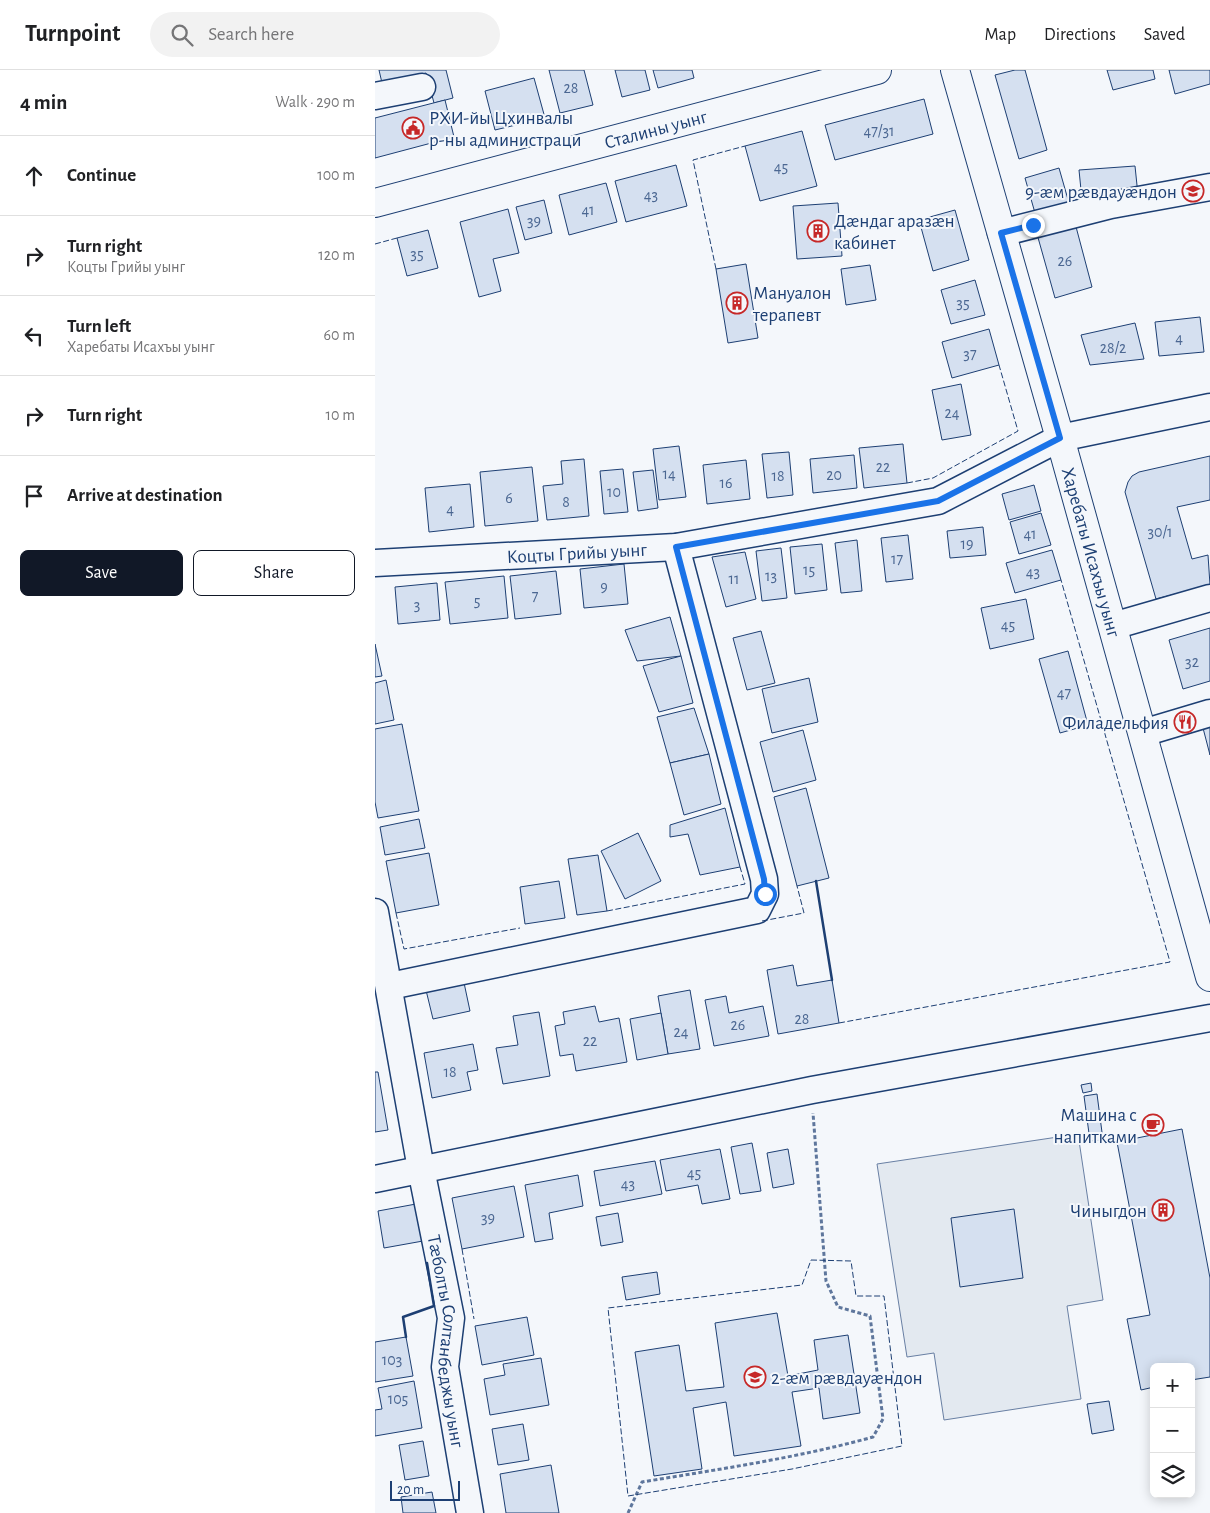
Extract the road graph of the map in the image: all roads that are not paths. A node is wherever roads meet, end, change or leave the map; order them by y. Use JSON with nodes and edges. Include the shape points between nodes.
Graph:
{"nodes":[{"id":1,"x":877,"y":70,"type":"edge"},
{"id":2,"x":955,"y":70,"type":"edge"},
{"id":3,"x":422,"y":87,"type":"dead end"},
{"id":4,"x":375,"y":96,"type":"edge"},
{"id":5,"x":1210,"y":187,"type":"edge"},
{"id":6,"x":375,"y":203,"type":"edge"},
{"id":7,"x":1001,"y":233,"type":"junction"},
{"id":8,"x":1210,"y":408,"type":"edge"},
{"id":9,"x":1060,"y":438,"type":"junction"},
{"id":10,"x":676,"y":547,"type":"junction"},
{"id":11,"x":375,"y":563,"type":"edge"},
{"id":12,"x":1210,"y":598,"type":"edge"},
{"id":13,"x":1113,"y":626,"type":"junction"},
{"id":14,"x":1210,"y":713,"type":"edge"},
{"id":15,"x":1143,"y":733,"type":"junction"},
{"id":16,"x":375,"y":912,"type":"edge"},
{"id":17,"x":1210,"y":977,"type":"edge"},
{"id":18,"x":390,"y":986,"type":"junction"},
{"id":19,"x":1210,"y":1018,"type":"edge"},
{"id":20,"x":421,"y":1169,"type":"junction"},
{"id":21,"x":375,"y":1179,"type":"edge"},
{"id":22,"x":470,"y":1513,"type":"edge"}],
"edges":[{"from":1,"to":6,"type":"main road","name":"Сталины уынг"},
{"from":2,"to":7,"type":"main road","name":"Харебаты Исахъы уынг"},
{"from":3,"to":4,"type":"street"},
{"from":5,"to":7,"type":"street","via":[[1111,205]]},
{"from":7,"to":9,"type":"main road","name":"Харебаты Исахъы уынг"},
{"from":8,"to":9,"type":"street","name":"Коцты Грийы уынг"},
{"from":9,"to":10,"type":"street","name":"Коцты Грийы уынг","via":[[938,501]]},
{"from":9,"to":13,"type":"main road","name":"Харебаты Исахъы уынг"},
{"from":10,"to":11,"type":"street","name":"Коцты Грийы уынг"},
{"from":10,"to":18,"type":"street","via":[[764,879],[765,894],[757,910]]},
{"from":12,"to":13,"type":"street"},
{"from":13,"to":15,"type":"main road","name":"Харебаты Исахъы уынг"},
{"from":14,"to":15,"type":"street"},
{"from":15,"to":17,"type":"main road","name":"Харебаты Исахъы уынг"},
{"from":16,"to":18,"type":"street","name":"Тæболты Солтанбеджы уынг"},
{"from":18,"to":20,"type":"street","name":"Тæболты Солтанбеджы уынг"},
{"from":19,"to":20,"type":"street","via":[[812,1090]]},
{"from":20,"to":21,"type":"street"},
{"from":20,"to":22,"type":"street","name":"Тæболты Солтанбеджы уынг","via":[[451,1318],[445,1367]]}]}
